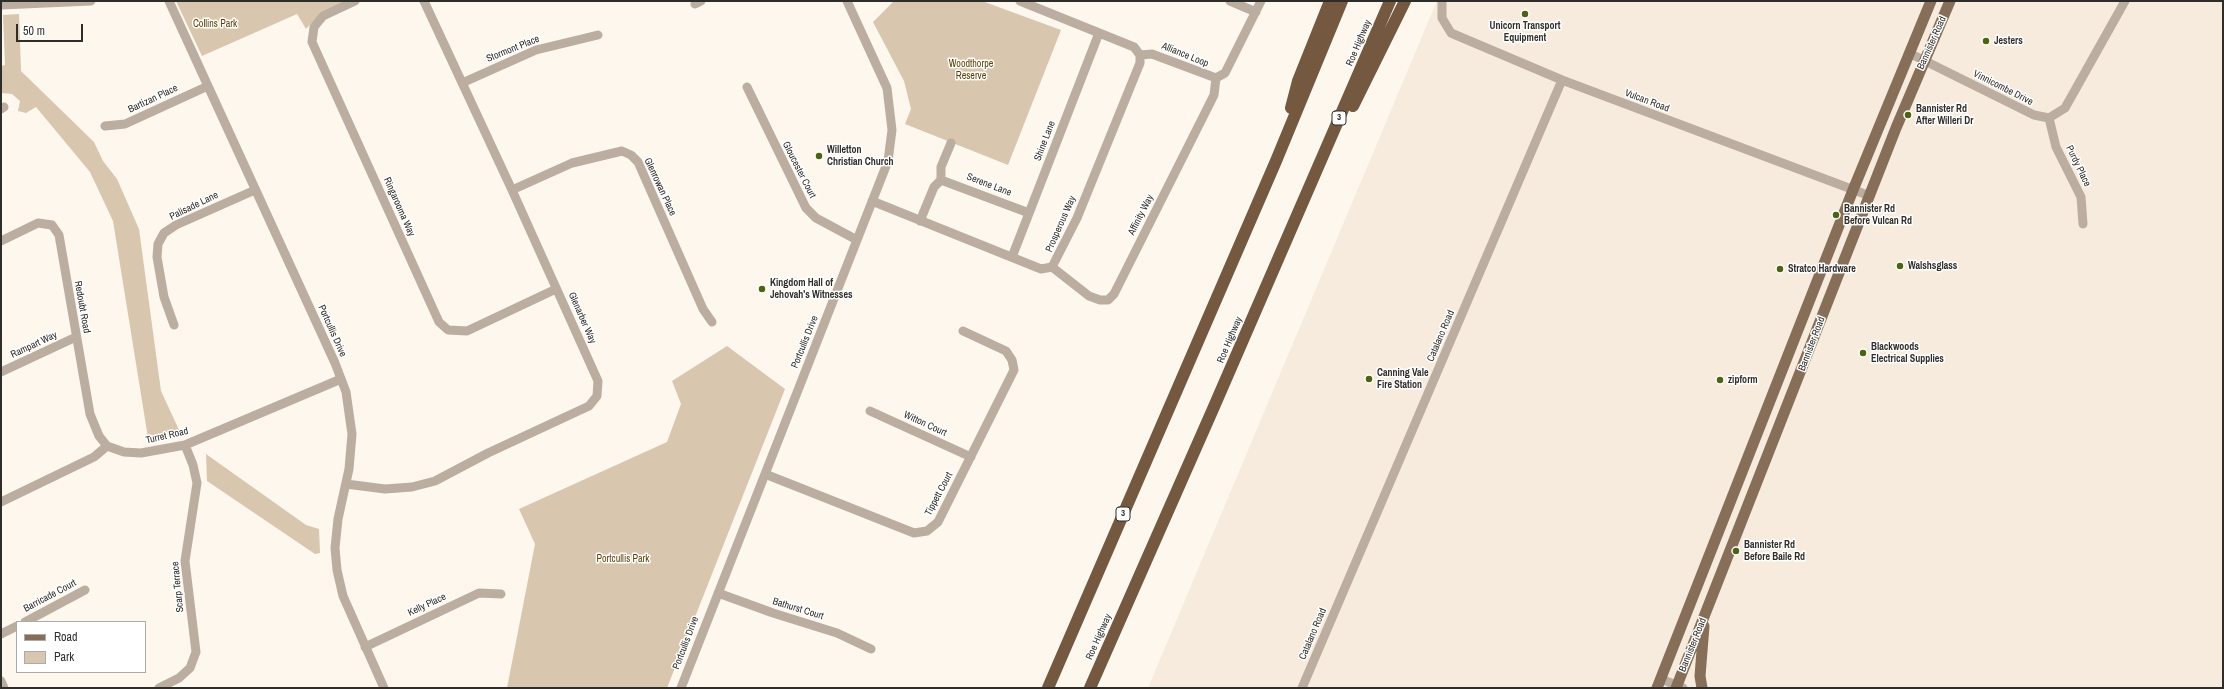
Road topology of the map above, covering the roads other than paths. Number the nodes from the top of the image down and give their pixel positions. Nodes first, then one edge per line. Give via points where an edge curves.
1 (91, 1) edge
2 (169, 1) edge
3 (355, 1) edge
4 (424, 1) edge
5 (847, 1) edge
6 (1020, 1) edge
7 (1230, 1) edge
8 (1261, 1) edge
9 (1330, 1) edge
10 (1342, 1) edge
11 (1390, 1) edge
12 (1405, 1) edge
13 (1442, 1) edge
14 (1931, 1) edge
15 (1950, 1) edge
16 (2125, 1) edge
17 (1, 5) edge
18 (1256, 12) junction
19 (1099, 33) junction
20 (598, 35) dead end
21 (1909, 53) junction
22 (1140, 55) junction
23 (1924, 60) junction
24 (1216, 78) junction
25 (1562, 80) junction
26 (462, 83) junction
27 (208, 86) junction
28 (747, 87) dead end
29 (2049, 118) junction
30 (104, 126) dead end
31 (951, 143) dead end
32 (1276, 161) junction
33 (941, 180) junction
34 (256, 190) junction
35 (512, 190) junction
36 (1854, 190) junction
37 (1870, 196) junction
38 (872, 201) junction
39 (1029, 213) junction
40 (920, 221) junction
41 (2083, 224) dead end
42 (1288, 236) junction
43 (1, 240) edge
44 (857, 240) junction
45 (1012, 257) junction
46 (1052, 267) junction
47 (556, 289) junction
48 (712, 322) dead end
49 (174, 325) dead end
50 (963, 331) dead end
51 (76, 337) junction
52 (1, 372) edge
53 (342, 379) junction
54 (870, 411) dead end
55 (185, 445) junction
56 (107, 446) junction
57 (971, 457) junction
58 (765, 474) junction
59 (346, 484) junction
60 (1, 502) edge
61 (85, 590) dead end
62 (718, 593) junction
63 (501, 594) dead end
64 (1705, 615) junction
65 (27, 621) edge
66 (16, 626) edge
67 (1, 634) edge
68 (365, 647) junction
69 (871, 649) dead end
70 (1, 681) edge
71 (1659, 684) edge
72 (1678, 687) edge
73 (4, 688) edge
74 (159, 688) edge
75 (384, 688) edge
76 (681, 688) edge
77 (1048, 688) edge
78 (1090, 688) edge
79 (1302, 688) edge
80 (1702, 688) edge

1 - 17 street
2 - 27 street, Portcullis Drive
3 - 47 street, Ringarooma Way via 323,16 314,27 312,42 440,322 448,330 467,331
4 - 26 street, Glenarber Way
5 - 38 street, Portcullis Drive via 887,88 892,116 888,161
6 - 19 street
7 - 18 street
8 - 18 street, Alliance Loop
9 - 32 highway via 1298,81
10 - 32 highway, 3
11 - 42 highway, Roe Highway / 3
12 - 42 highway
13 - 25 street, Vulcan Road via 1442,18 1451,33
14 - 21 main road, Bannister Road
15 - 23 main road, Bannister Road
16 - 29 street via 2065,108
18 - 24 street, Alliance Loop via 1225,73
19 - 22 street via 1134,47
19 - 39 street, Shine Lane
20 - 26 street, Stormont Place via 536,50
21 - 23 street, Vinnicombe Drive
21 - 36 main road, Bannister Road
22 - 24 street, Alliance Loop via 1152,54
22 - 46 street, Prosperous Way via 1140,63 1077,218
23 - 29 street, Vinnicombe Drive via 2034,116
23 - 37 main road, Bannister Road
24 - 46 street, Affinity Way via 1214,95 1114,294 1108,300 1089,296
25 - 36 street, Vulcan Road
25 - 79 street, Catalano Road
26 - 35 street, Glenarber Way
27 - 30 street, Bartizan Place via 125,124
27 - 34 street, Portcullis Drive
28 - 44 street, Gloucester Court via 806,208 816,218
29 - 41 street, Purdy Place via 2056,147 2081,197
31 - 33 street via 941,167
32 - 77 highway, 3
33 - 39 street, Serene Lane
33 - 40 street via 934,187
34 - 49 street, Palisade Lane via 176,225 164,234 158,244 157,257 164,297
34 - 53 street, Portcullis Drive
35 - 47 street, Glenarber Way
35 - 48 street, Glenrowan Place via 572,163 622,152 631,155 638,162 703,309
36 - 37 street, Vulcan Road
36 - 71 main road, Bannister Road
37 - 64 main road, Bannister Road
38 - 40 street, Prosperous Way
38 - 44 street, Portcullis Drive
39 - 45 street, Shine Lane
40 - 45 street, Prosperous Way
42 - 78 highway, Roe Highway / 3
43 - 51 street, Redoubt Road via 38,223 52,225 59,235
44 - 58 street, Portcullis Drive
45 - 46 street, Prosperous Way via 1042,269
47 - 59 street, Glenarber Way via 598,381 598,396 590,406 488,453 435,481 412,487 385,489
50 - 57 street, Tippett Court via 1006,351 1013,364 1011,377
51 - 52 street, Rampart Way
51 - 56 street, Redoubt Road via 90,414 99,436
53 - 55 street, Turret Road
53 - 59 street, Portcullis Drive via 348,400 352,434
54 - 57 street, Witton Court
55 - 56 street, Turret Road via 141,453 124,452
55 - 74 street, Scarp Terrace via 197,483 185,561 196,652 190,668 179,678
56 - 60 street via 94,457
57 - 58 street, Tippett Court via 938,522 927,531 914,533
58 - 62 street, Portcullis Drive
59 - 68 street, Portcullis Drive via 336,541 337,570 343,596
61 - 65 street, Barricade Court
62 - 69 street, Bathurst Court via 837,632
62 - 76 street, Portcullis Drive
63 - 68 street, Kelly Place via 479,593
64 - 72 main road, Bannister Road
64 - 80 main road via 1700,676
66 - 67 street
68 - 75 street, Portcullis Drive
70 - 73 street
71 - 72 street

